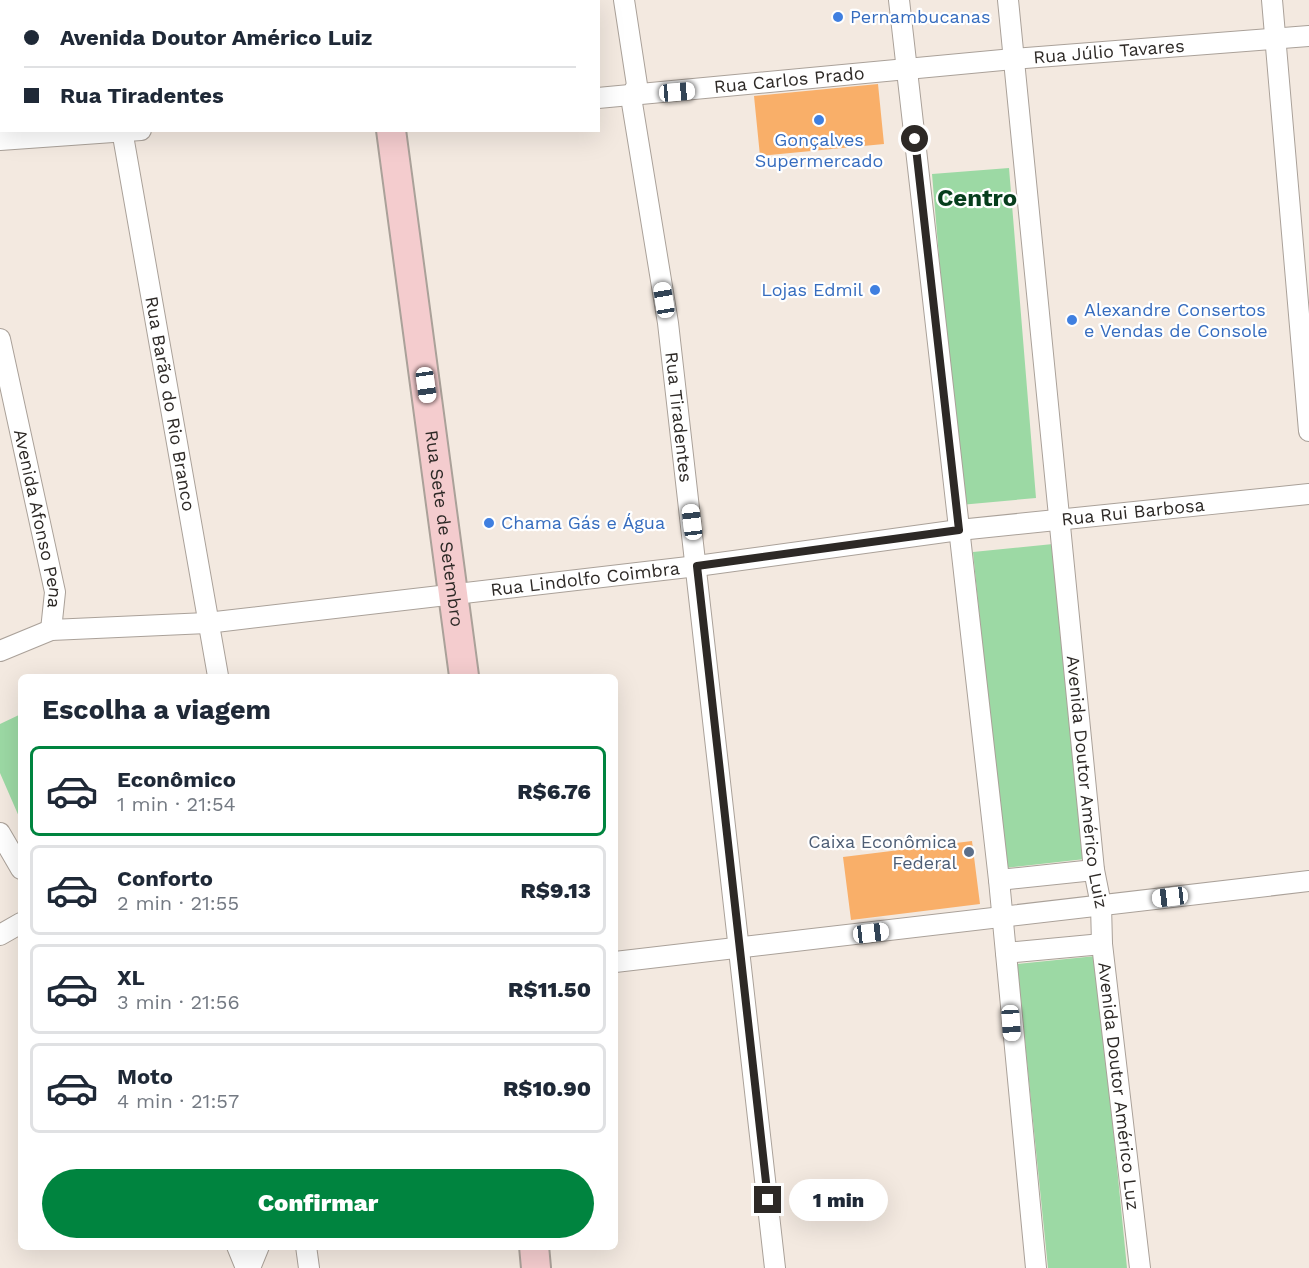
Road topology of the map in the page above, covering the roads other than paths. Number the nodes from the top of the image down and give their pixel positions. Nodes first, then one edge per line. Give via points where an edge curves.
1 (624, 0) edge
2 (899, 0) edge
3 (1008, 0) edge
4 (1272, 0) edge
5 (1309, 36) edge
6 (1276, 39) junction
7 (1013, 58) junction
8 (908, 70) junction
9 (631, 97) junction
10 (600, 98) edge
11 (115, 132) edge
12 (129, 132) edge
13 (391, 132) edge
14 (0, 140) edge
15 (0, 339) edge
16 (1309, 431) edge
17 (1309, 494) edge
18 (1060, 520) junction
19 (959, 530) junction
20 (697, 566) junction
21 (454, 593) junction
22 (207, 623) junction
23 (51, 630) junction
24 (0, 651) edge
25 (218, 674) edge
26 (464, 674) edge
27 (0, 833) edge
28 (18, 864) edge
29 (1094, 870) junction
30 (999, 880) junction
31 (1309, 881) edge
32 (1101, 905) junction
33 (1003, 917) junction
34 (18, 925) edge
35 (0, 935) edge
36 (1102, 944) junction
37 (739, 950) junction
38 (1006, 953) junction
39 (618, 962) edge
40 (239, 1250) edge
41 (257, 1250) edge
42 (307, 1250) edge
43 (534, 1250) edge
44 (248, 1268) edge
45 (309, 1268) edge
46 (536, 1268) edge
47 (775, 1268) edge
48 (1036, 1268) edge
49 (1140, 1268) edge

1 - 9 street, Rua Tiradentes via 637,85
2 - 8 street
3 - 7 street, Avenida Doutor Américo Luiz
4 - 6 street
5 - 6 street, Rua Júlio Tavares
6 - 7 street, Rua Júlio Tavares
6 - 16 street
7 - 8 street, Rua Júlio Tavares
7 - 18 street, Avenida Doutor Américo Luiz
8 - 9 street, Rua Carlos Prado
8 - 19 street
9 - 10 street, Rua Carlos Prado
9 - 20 street, Rua Tiradentes via 668,322
11 - 14 street
12 - 22 street, Rua Barão do Rio Branco
13 - 21 main road, Rua Sete de Setembro
15 - 23 street, Avenida Afonso Pena via 55,592
17 - 18 street, Rua Rui Barbosa
18 - 19 street, Rua Rui Barbosa
18 - 29 street, Avenida Doutor Américo Luiz
19 - 20 street, Rua Lindolfo Coimbra
19 - 30 street
20 - 21 street, Rua Lindolfo Coimbra
20 - 37 street, Rua Tiradentes
21 - 22 street, Rua Lindolfo Coimbra
21 - 26 main road, Rua Sete de Setembro
22 - 23 street, Rua Lindolfo Coimbra
22 - 25 street, Rua Barão do Rio Branco
23 - 24 street, Rua Lindolfo Coimbra
27 - 28 street
29 - 30 street
29 - 32 street, Avenida Doutor Américo Luiz
30 - 33 street
31 - 32 street
32 - 33 street, Avenida Doutor Américo Luiz
32 - 36 street, Avenida Doutor Américo Luz
33 - 37 street, Avenida Doutor Américo Luiz
33 - 38 street
34 - 35 street
36 - 38 street
36 - 49 street, Avenida Doutor Américo Luz
37 - 39 street, Avenida Doutor Américo Luiz
37 - 47 street, Rua Tiradentes
38 - 48 street
40 - 44 street
41 - 44 street
42 - 45 street
43 - 46 main road

